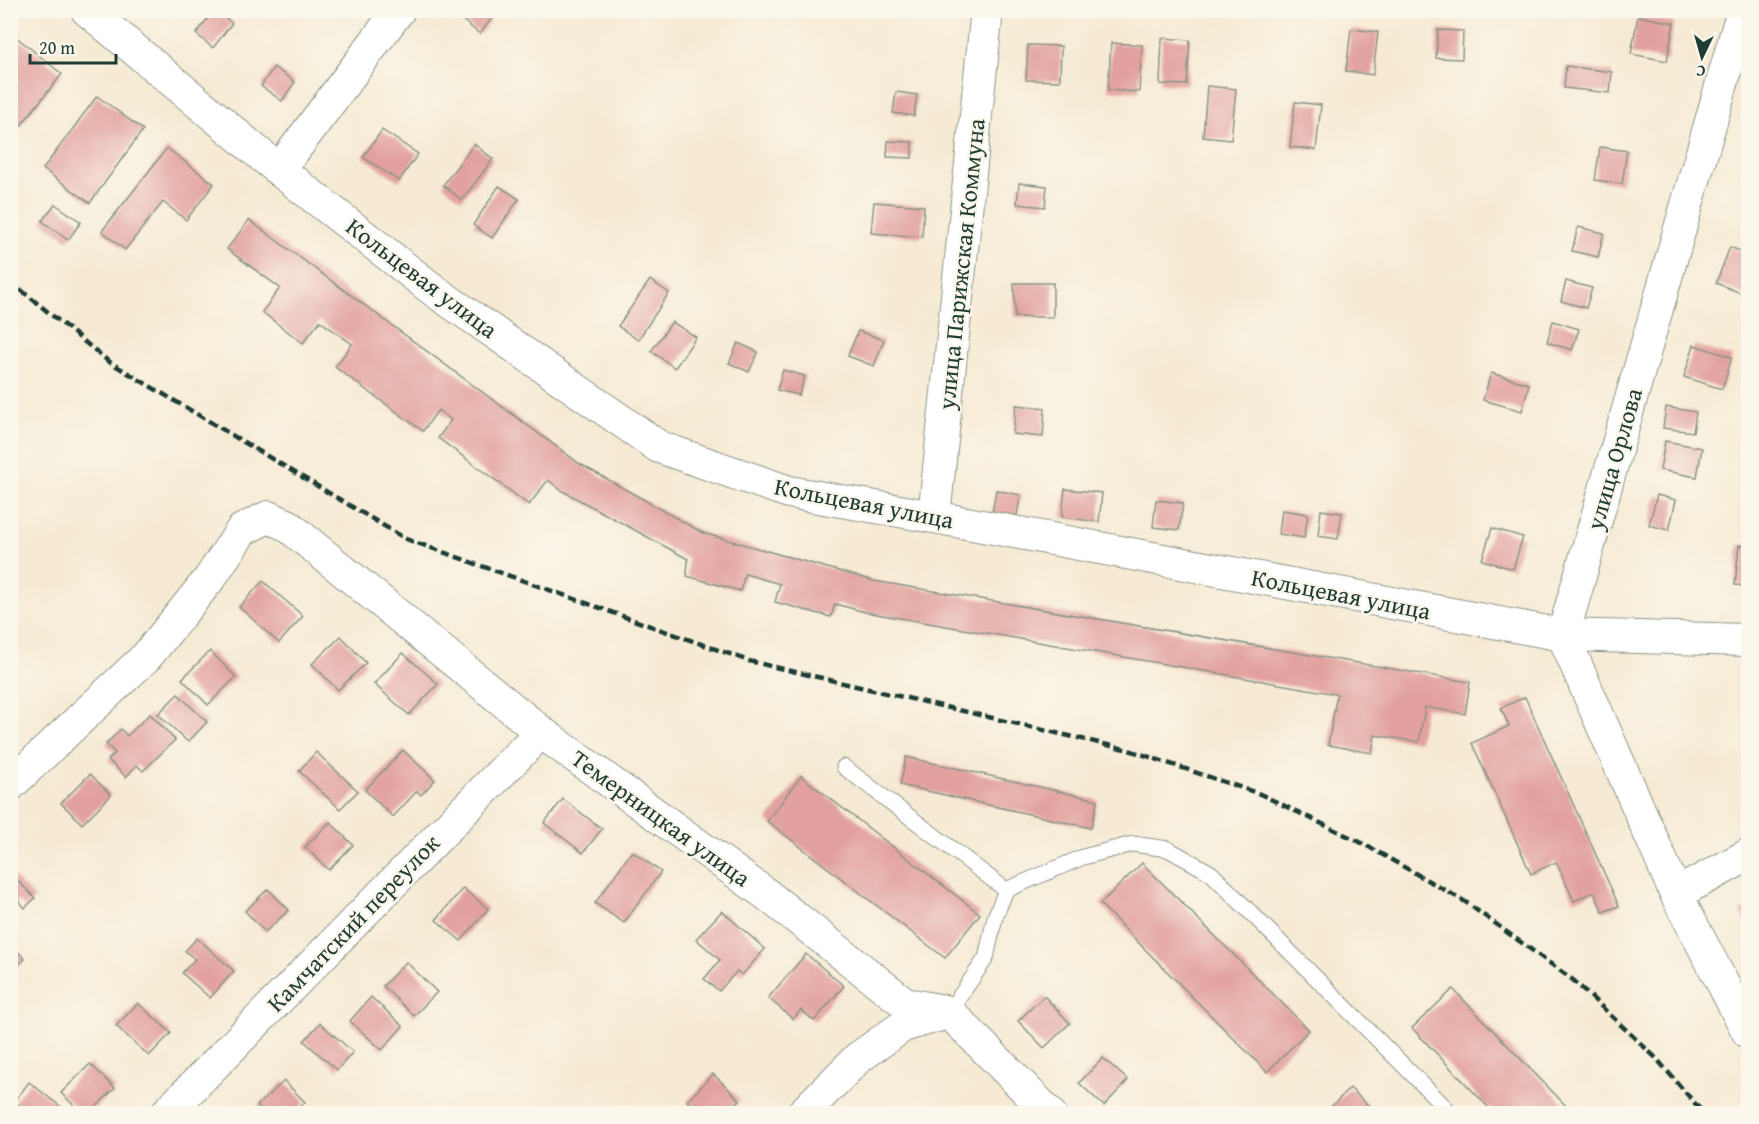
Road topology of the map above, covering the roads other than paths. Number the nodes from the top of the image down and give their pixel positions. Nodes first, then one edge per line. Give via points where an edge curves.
1 (87, 10) edge
2 (399, 10) edge
3 (987, 10) edge
4 (1743, 10) edge
5 (279, 170) junction
6 (934, 517) junction
7 (1563, 635) junction
8 (1749, 640) edge
9 (541, 732) junction
10 (843, 767) dead end
11 (10, 785) edge
12 (1749, 855) edge
13 (1006, 890) junction
14 (1676, 894) junction
15 (949, 1012) junction
16 (1749, 1032) edge
17 (166, 1113) edge
18 (802, 1113) edge
19 (1050, 1113) edge
20 (1452, 1113) edge

1 - 5 street, Кольцевая улица
2 - 5 street
3 - 6 street, улица Парижская Коммуна
4 - 7 street, улица Орлова
5 - 6 street, Кольцевая улица via 436,292 659,447 789,492
6 - 7 street, Кольцевая улица
7 - 8 street, Кольцевая улица
7 - 14 street
9 - 11 street, Темерницкая улица via 286,525 268,517 242,530 210,578 147,656
9 - 15 street, Темерницкая улица via 766,894 906,1004
9 - 17 street, Камчатский переулок
10 - 13 lane
12 - 14 street
13 - 15 lane via 986,958
13 - 20 lane via 1083,857 1133,844 1168,849 1211,873
14 - 16 street
15 - 18 street via 903,1026 858,1058
15 - 19 street

